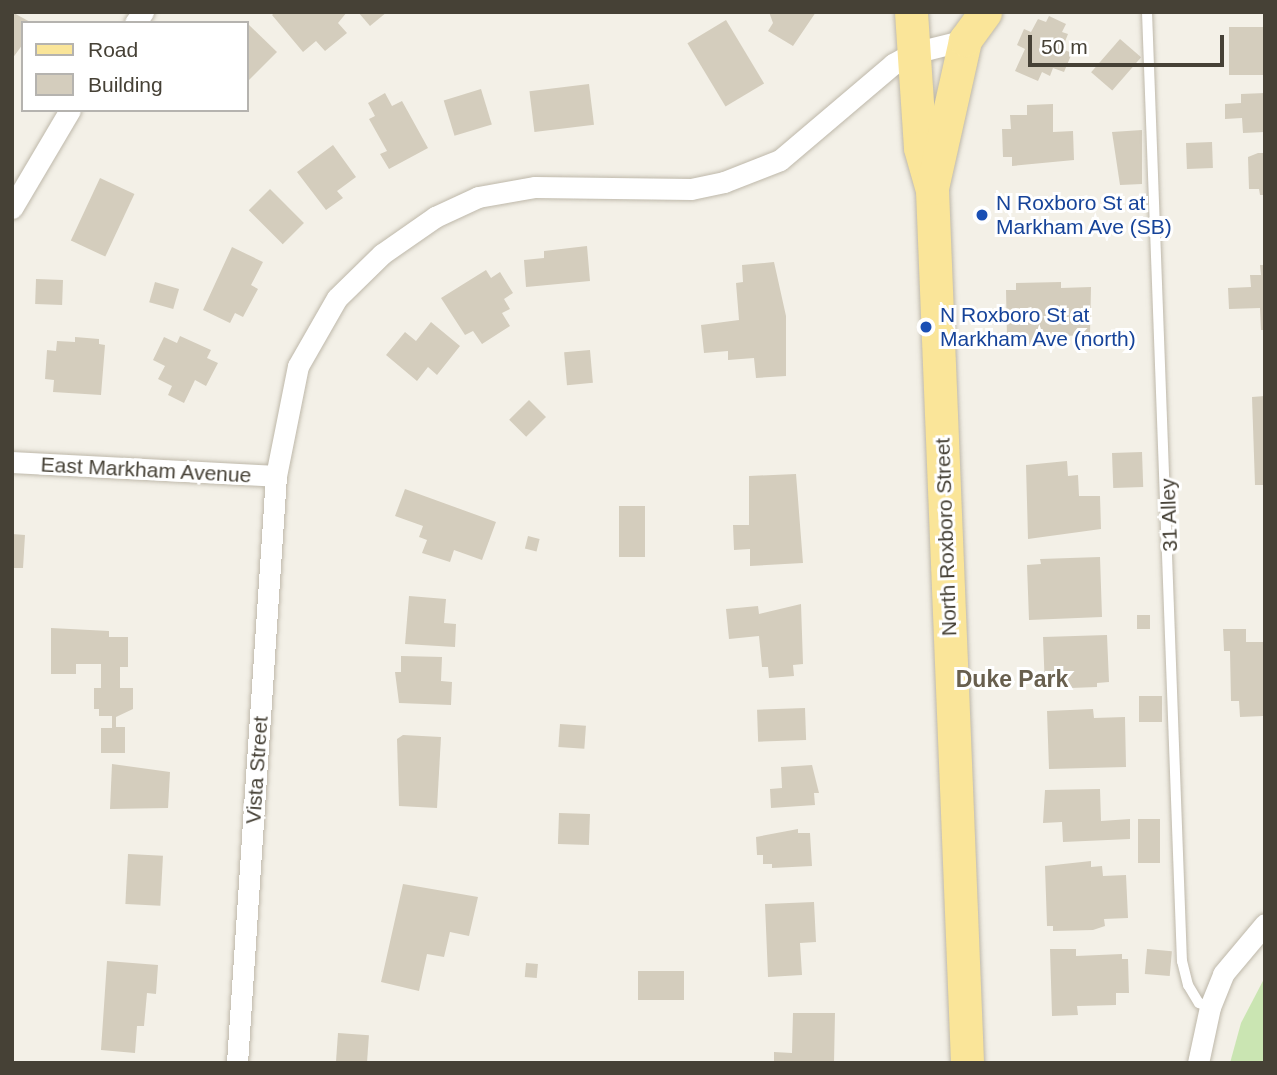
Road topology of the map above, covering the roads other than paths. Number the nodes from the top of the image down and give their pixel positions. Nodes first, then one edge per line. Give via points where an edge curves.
1 (911, 12) edge
2 (935, 12) edge
3 (985, 12) edge
4 (1147, 12) edge
5 (965, 40) junction
6 (912, 54) junction
7 (69, 112) edge
8 (932, 190) junction
9 (12, 208) edge
10 (12, 462) edge
11 (276, 476) junction
12 (1265, 924) edge
13 (1210, 1007) junction
14 (237, 1063) edge
15 (967, 1063) edge
16 (1198, 1063) edge

1 - 6 main road, North Roxboro Street
2 - 6 main road
3 - 5 main road
4 - 13 lane, 31 Alley via 1182,961 1188,985 1199,1003
5 - 6 street, East Markham Avenue
5 - 8 main road
6 - 8 main road, North Roxboro Street via 920,148
6 - 11 street, East Markham Avenue via 882,72 780,160 724,182 691,189 535,187 478,197 435,217 382,254 337,298 298,366
7 - 9 street
8 - 15 main road, North Roxboro Street
10 - 11 street, East Markham Avenue
11 - 14 street, Vista Street
12 - 13 street via 1223,974
13 - 16 street

